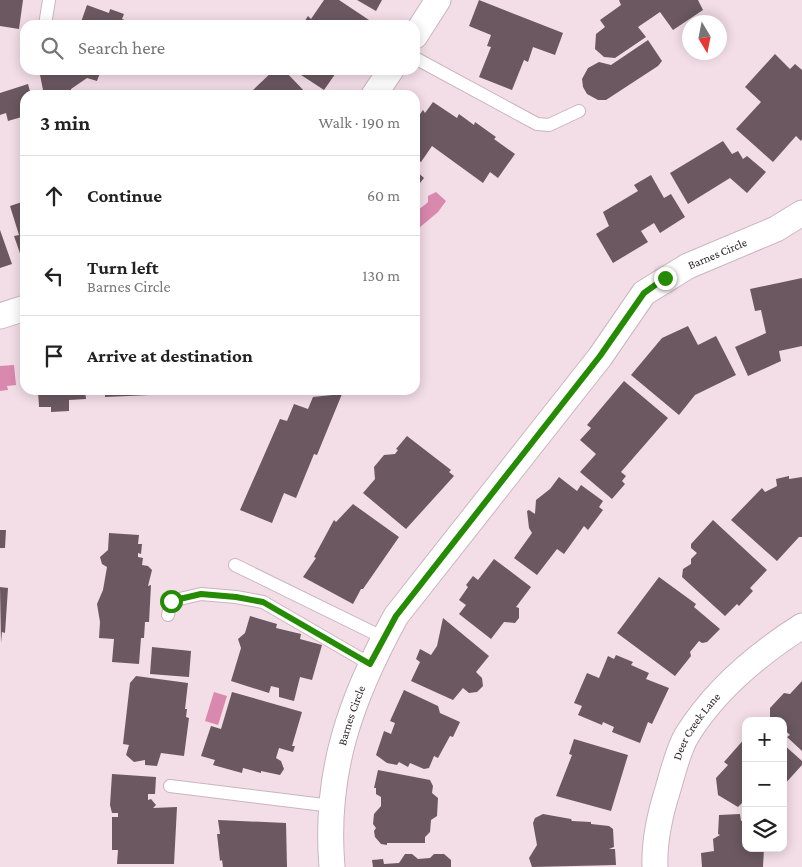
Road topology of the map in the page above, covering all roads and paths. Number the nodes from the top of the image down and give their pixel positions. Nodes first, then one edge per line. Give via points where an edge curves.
1 (49, 0) edge
2 (438, 0) edge
3 (46, 20) edge
4 (420, 28) edge
5 (420, 61) edge
6 (388, 75) edge
7 (377, 90) edge
8 (579, 111) dead end
9 (802, 213) edge
10 (20, 310) edge
11 (0, 316) edge
12 (235, 565) dead end
13 (168, 615) dead end
14 (802, 626) edge
15 (384, 638) junction
16 (370, 664) junction
17 (170, 786) dead end
18 (332, 806) junction
19 (332, 867) edge
20 (655, 867) edge

1 - 3 lane
2 - 4 street
5 - 8 lane via 537,124 549,125
6 - 7 street
9 - 15 street, Barnes Circle via 776,229 688,266 644,293 600,356 396,616
10 - 11 street
12 - 15 lane
13 - 16 lane via 171,601 201,594 263,602
14 - 20 street, Deer Creek Lane via 766,649 736,677 686,736 660,814
15 - 16 street, Barnes Circle
16 - 18 street, Barnes Circle via 341,745
17 - 18 lane
18 - 19 street, Barnes Circle

